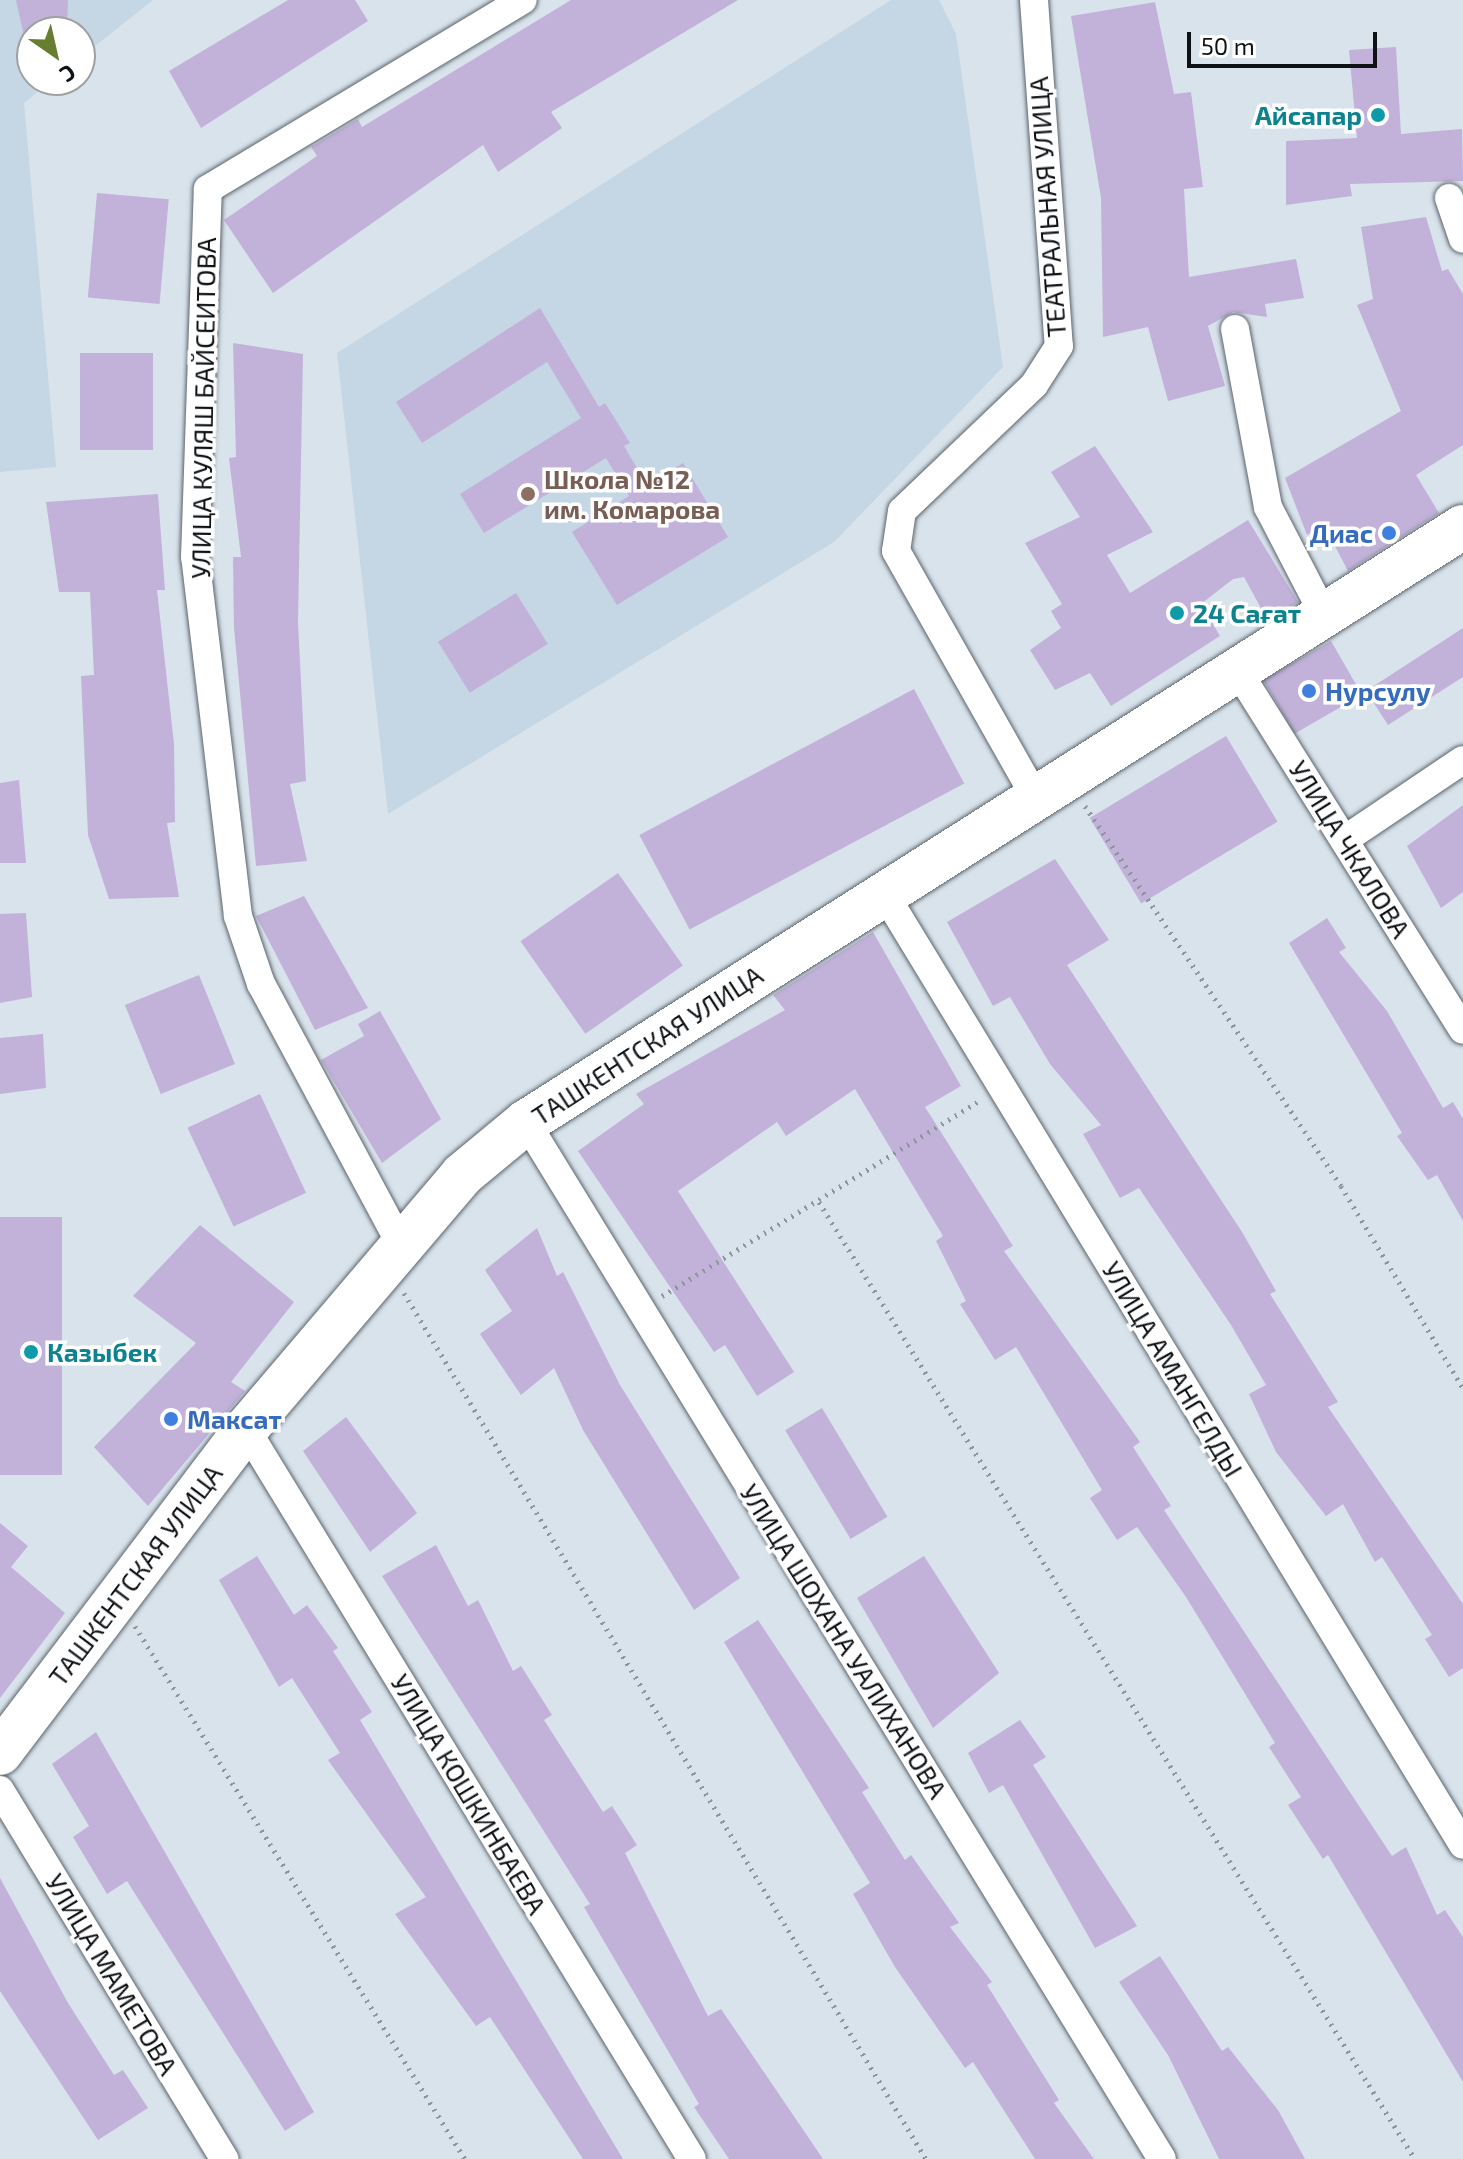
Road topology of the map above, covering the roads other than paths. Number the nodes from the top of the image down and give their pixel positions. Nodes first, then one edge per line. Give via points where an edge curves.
1 (523, 0) edge
2 (1034, 0) edge
3 (1449, 198) dead end
4 (1463, 239) edge
5 (1235, 329) dead end
6 (1463, 527) edge
7 (1324, 615) junction
8 (1236, 668) junction
9 (1463, 760) edge
10 (1049, 785) junction
11 (1344, 840) junction
12 (884, 893) junction
13 (1463, 1030) edge
14 (526, 1122) junction
15 (392, 1251) junction
16 (246, 1429) junction
17 (0, 1753) edge
18 (0, 1790) edge
19 (1463, 1845) edge
20 (224, 2159) edge
21 (692, 2159) edge
22 (1162, 2159) edge

1 - 15 street, УЛИЦА КУЛЯШ БАЙСЕИТОВА via 208,189 195,557 238,916 261,984
2 - 10 street, ТЕАТРАЛЬНАЯ УЛИЦА via 1059,346 1034,385 902,511 896,551
3 - 4 street
5 - 7 street via 1268,507
6 - 7 main road, ТАШКЕНТСКАЯ УЛИЦА
7 - 8 main road, ТАШКЕНТСКАЯ УЛИЦА
8 - 10 main road, ТАШКЕНТСКАЯ УЛИЦА
8 - 11 street, УЛИЦА ЧКАЛОВА
9 - 11 street
10 - 12 main road, ТАШКЕНТСКАЯ УЛИЦА
11 - 13 street, УЛИЦА ЧКАЛОВА
12 - 14 main road, ТАШКЕНТСКАЯ УЛИЦА
12 - 19 street, УЛИЦА АМАНГЕЛДЫ
14 - 15 main road, ТАШКЕНТСКАЯ УЛИЦА
14 - 22 street, УЛИЦА ШОХАНА УАЛИХАНОВА
15 - 16 main road, ТАШКЕНТСКАЯ УЛИЦА
16 - 17 main road, ТАШКЕНТСКАЯ УЛИЦА
16 - 21 street, УЛИЦА КОШКИНБАЕВА
18 - 20 street, УЛИЦА МАМЕТОВА

